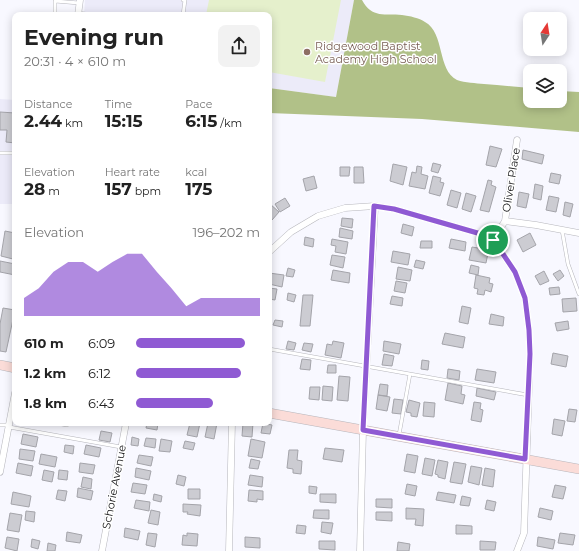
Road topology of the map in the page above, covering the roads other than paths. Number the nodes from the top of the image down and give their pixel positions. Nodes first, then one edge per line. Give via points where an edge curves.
1 (185, 0) edge
2 (55, 1) edge
3 (80, 2) edge
4 (55, 12) edge
5 (78, 12) edge
6 (183, 12) edge
7 (517, 140) dead end
8 (0, 153) edge
9 (12, 153) edge
10 (374, 206) junction
11 (504, 221) junction
12 (562, 230) junction
13 (579, 234) edge
14 (493, 240) junction
15 (272, 249) edge
16 (579, 291) edge
17 (272, 350) edge
18 (0, 365) edge
19 (366, 366) junction
20 (12, 367) edge
21 (410, 374) junction
22 (528, 395) junction
23 (12, 411) edge
24 (272, 414) edge
25 (0, 424) edge
26 (9, 426) junction
27 (125, 426) edge
28 (232, 426) edge
29 (363, 430) junction
30 (399, 436) junction
31 (121, 447) junction
32 (525, 459) junction
33 (579, 469) edge
34 (0, 472) edge
35 (102, 551) edge
36 (229, 551) edge
37 (360, 551) edge
38 (517, 551) edge

1 - 6 lane
2 - 3 lane
2 - 4 lane
3 - 5 street
7 - 11 street, Oliver Place
8 - 9 lane
10 - 14 street via 394,209 481,234
10 - 15 street via 345,208 318,216 291,232
10 - 19 street
11 - 12 street
11 - 14 street, Oliver Place
12 - 13 street
12 - 16 lane via 568,264
14 - 22 street via 515,272 525,298 529,330
17 - 19 lane
18 - 20 street
19 - 21 lane
19 - 29 street
21 - 22 lane
21 - 30 lane
22 - 32 street
23 - 26 street
24 - 29 street
25 - 26 lane
26 - 31 lane
26 - 34 street
27 - 31 street, Schorie Avenue
28 - 36 street
29 - 30 street
29 - 37 street
30 - 32 street
31 - 35 street, Schorie Avenue
32 - 33 street
32 - 38 street via 524,533

